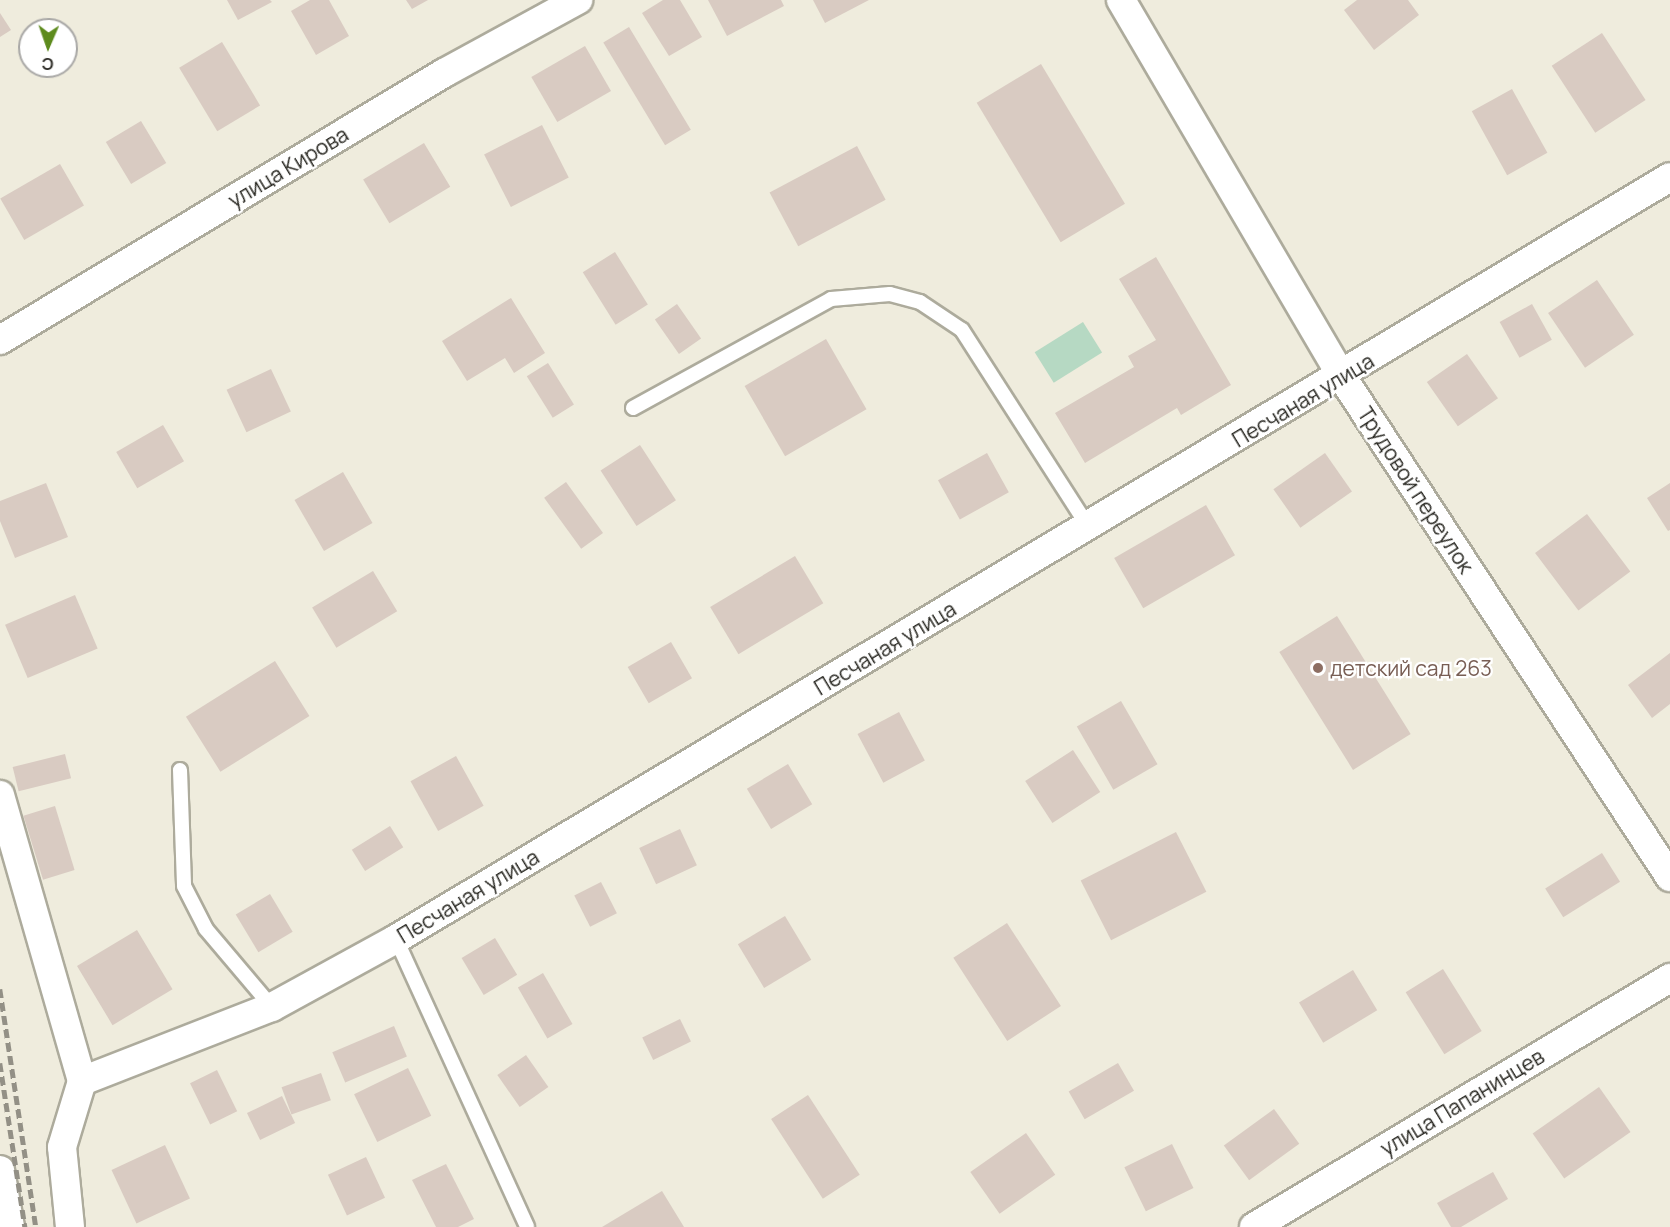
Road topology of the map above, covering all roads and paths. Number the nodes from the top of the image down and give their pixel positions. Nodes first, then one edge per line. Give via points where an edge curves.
1 (578, 0) edge
2 (1120, 0) edge
3 (1670, 177) edge
4 (0, 340) edge
5 (1342, 377) junction
6 (633, 408) dead end
7 (1089, 528) junction
8 (180, 770) dead end
9 (0, 795) edge
10 (1670, 877) edge
11 (396, 939) junction
12 (1670, 978) edge
13 (272, 1007) junction
14 (82, 1082) junction
15 (0, 1170) edge
16 (10, 1227) edge
17 (70, 1227) edge
18 (527, 1227) edge
19 (1254, 1227) edge

1 - 4 street, улица Кирова via 444,73
2 - 5 street, Трудовой переулок
3 - 5 street, Песчаная улица
5 - 7 street, Песчаная улица
5 - 10 street, Трудовой переулок
6 - 7 lane via 810,308 859,294 890,294 920,302 962,330
7 - 11 street, Песчаная улица
8 - 13 lane via 184,886 206,929
9 - 14 street
11 - 13 street, Песчаная улица
11 - 18 lane
12 - 19 street, улица Папанинцев
13 - 14 street, Песчаная улица
14 - 17 street via 62,1147
15 - 16 street

